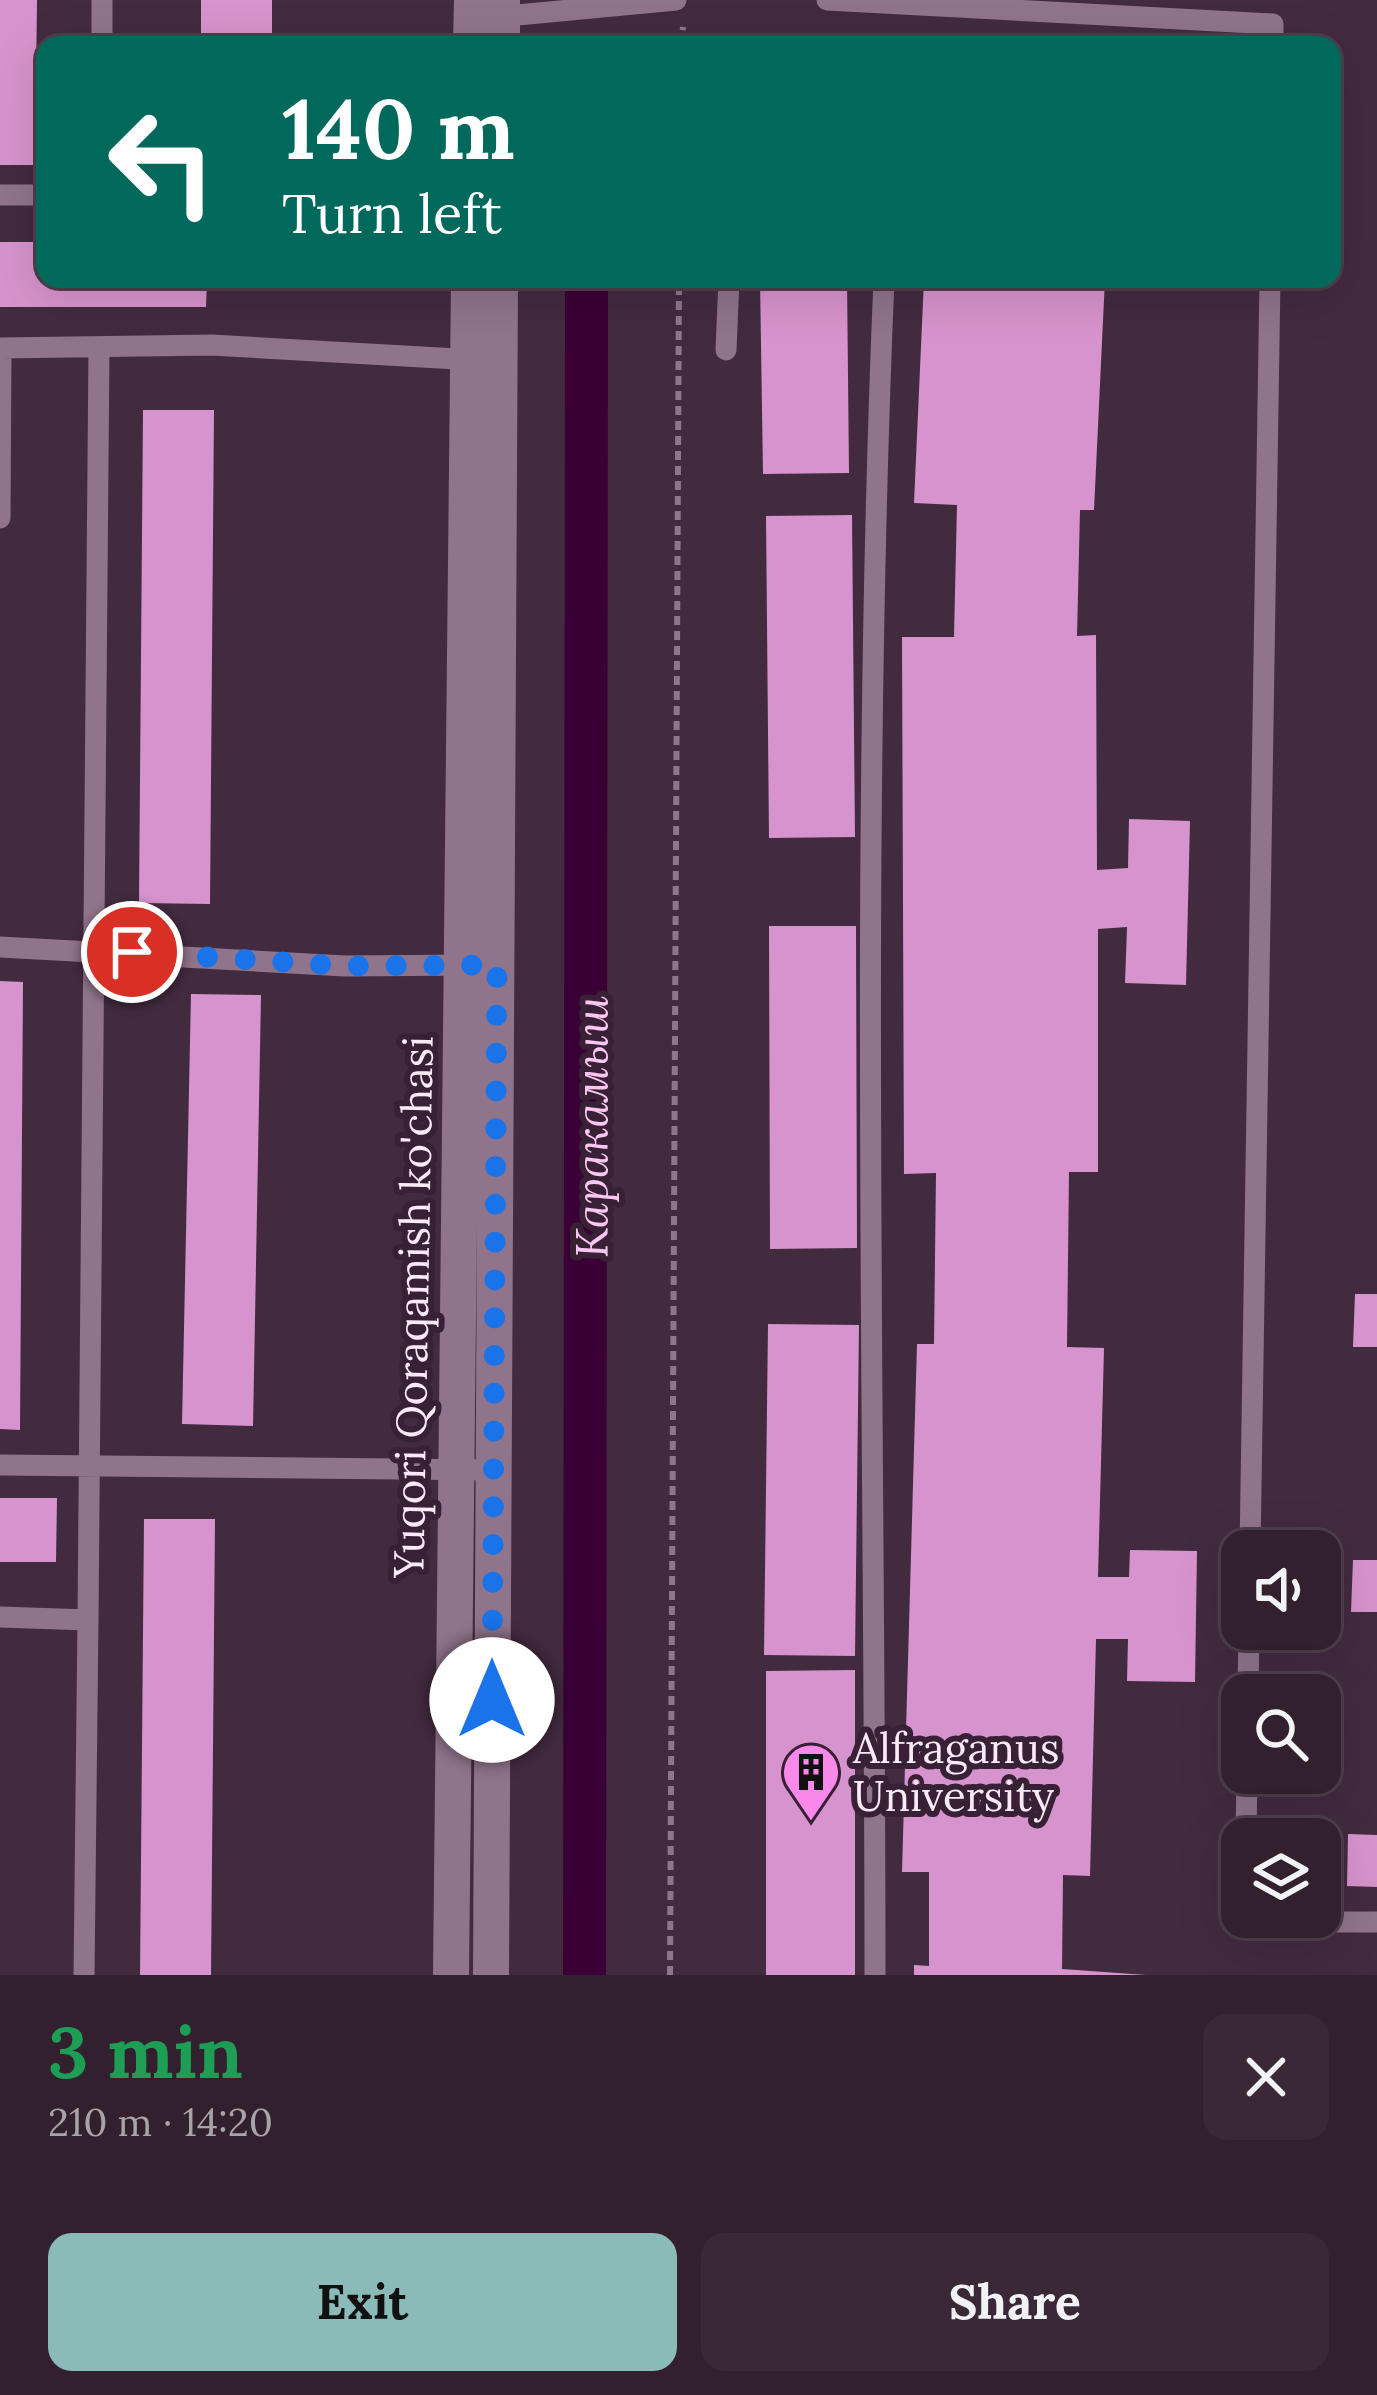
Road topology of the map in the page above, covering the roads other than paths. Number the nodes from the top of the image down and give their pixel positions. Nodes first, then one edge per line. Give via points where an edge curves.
1 (102, 0) edge
2 (676, 0) edge
3 (827, 0) edge
4 (487, 21) edge
5 (102, 36) edge
6 (1273, 36) edge
7 (0, 195) edge
8 (36, 195) edge
9 (471, 288) edge
10 (498, 288) edge
11 (729, 288) edge
12 (884, 288) edge
13 (1270, 288) edge
14 (1, 348) edge
15 (99, 348) junction
16 (726, 350) dead end
17 (484, 360) junction
18 (0, 518) edge
19 (0, 947) edge
20 (90, 949) junction
21 (479, 965) junction
22 (0, 1465) edge
23 (92, 1465) junction
24 (456, 1468) junction
25 (494, 1470) junction
26 (1250, 1530) edge
27 (0, 1617) edge
28 (88, 1620) junction
29 (1341, 1922) edge
30 (1377, 1922) edge
31 (85, 1975) edge
32 (451, 1975) edge
33 (491, 1975) edge
34 (875, 1975) edge

1 - 5 lane
2 - 4 lane
3 - 6 lane via 1273,24
7 - 8 lane
9 - 17 main road, Yuqori Qoraqamish ko'chasi
10 - 17 main road, Yuqori Qoraqamish ko'chasi
11 - 16 lane
12 - 34 lane via 872,794
13 - 26 lane
14 - 15 lane
14 - 18 lane
15 - 17 lane via 212,345
15 - 20 lane
17 - 21 main road, Yuqori Qoraqamish ko'chasi
19 - 20 lane
20 - 21 lane via 345,966
20 - 23 lane
21 - 24 main road, Yuqori Qoraqamish ko'chasi
21 - 25 main road, Yuqori Qoraqamish ko'chasi
22 - 23 lane
23 - 24 lane
23 - 28 lane
24 - 25 lane
24 - 32 main road, Yuqori Qoraqamish ko'chasi
25 - 33 main road, Yuqori Qoraqamish ko'chasi
27 - 28 lane
28 - 31 lane
29 - 30 lane

